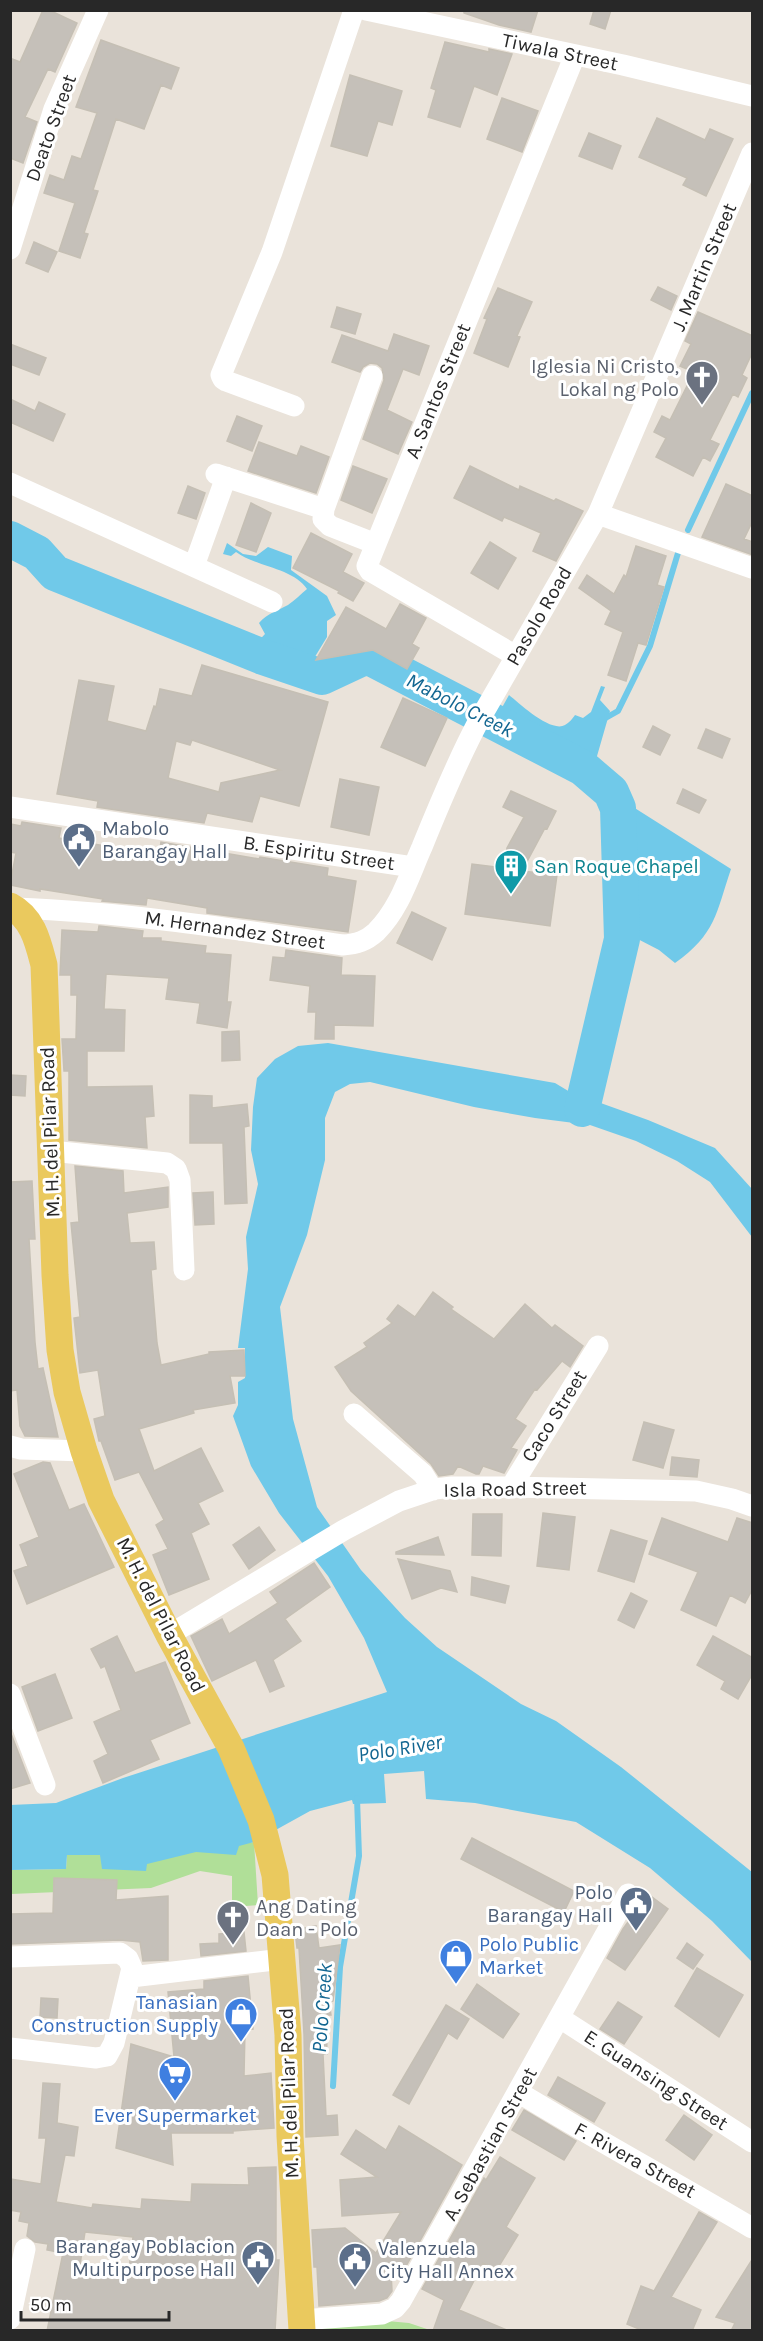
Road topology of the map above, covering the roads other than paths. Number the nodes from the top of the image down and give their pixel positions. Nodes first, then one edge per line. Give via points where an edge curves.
1 (98, 10) edge
2 (354, 10) edge
3 (366, 10) edge
4 (575, 55) junction
5 (753, 96) edge
6 (753, 153) edge
7 (10, 249) edge
8 (372, 376) dead end
9 (294, 406) dead end
10 (10, 483) edge
11 (324, 509) junction
12 (598, 514) junction
13 (376, 544) junction
14 (194, 566) junction
15 (753, 568) edge
16 (272, 602) dead end
17 (516, 656) junction
18 (10, 807) edge
19 (413, 867) junction
20 (13, 907) edge
21 (51, 1151) junction
22 (184, 1270) dead end
23 (598, 1346) dead end
24 (354, 1414) dead end
25 (10, 1446) edge
26 (84, 1451) junction
27 (429, 1483) junction
28 (511, 1487) junction
29 (753, 1506) edge
30 (169, 1635) junction
31 (10, 1694) edge
32 (45, 1785) dead end
33 (628, 1894) dead end
34 (10, 1957) edge
35 (283, 1959) junction
36 (130, 1977) junction
37 (560, 2018) junction
38 (10, 2048) edge
39 (518, 2092) junction
40 (753, 2142) edge
41 (753, 2228) edge
42 (25, 2249) dead end
43 (10, 2319) edge
44 (302, 2325) edge

1 - 7 street, Deato Street via 54,109
2 - 9 street via 272,252 221,375 226,381
3 - 4 street, Tiwala Street
4 - 5 street, Tiwala Street
4 - 13 street, A. Santos Street
6 - 12 street, J. Martin Street
8 - 11 street
10 - 14 street
11 - 13 street via 323,519 330,526
11 - 14 street via 221,476
12 - 15 street
12 - 17 street, Pasolo Road
13 - 17 street, A. Santos Street via 367,566 370,571
14 - 16 street
17 - 19 street, Pasolo Road via 460,757
18 - 19 street, B. Espiritu Street
19 - 20 street, M. Hernandez Street via 400,900 386,920 366,940 355,944 171,920
20 - 21 main road, M. H. del Pilar Road via 27,919 38,939 44,965
21 - 22 street via 167,1163 176,1169 180,1180
21 - 26 main road, M. H. del Pilar Road via 60,1350
23 - 28 street, Caco Street
24 - 27 street
25 - 26 street
26 - 30 main road, M. H. del Pilar Road via 101,1500
27 - 28 street, Isla Road Street
27 - 30 street, Isla Road Street
28 - 29 street, Isla Road Street via 696,1491
30 - 35 main road, M. H. del Pilar Road via 231,1748 261,1820 275,1875
31 - 32 street
33 - 37 street, A. Sebastian Street
34 - 36 street via 120,1953 131,1964
35 - 36 street
35 - 44 main road, M. H. del Pilar Road
36 - 38 street via 114,2043 107,2056
37 - 39 street, A. Sebastian Street
37 - 40 street, E. Guansing Street
39 - 41 street, F. Rivera Street
39 - 44 street, A. Sebastian Street via 402,2301 382,2314
42 - 43 street

